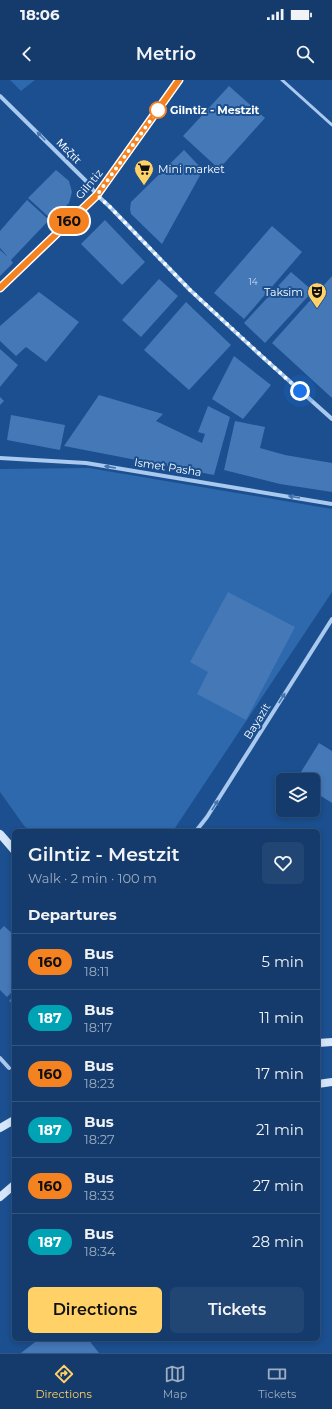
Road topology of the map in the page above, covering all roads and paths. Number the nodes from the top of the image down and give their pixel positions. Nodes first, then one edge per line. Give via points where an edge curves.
1 (179, 80) edge
2 (282, 80) edge
3 (0, 96) edge
4 (332, 126) edge
5 (97, 195) junction
6 (0, 288) edge
7 (332, 419) edge
8 (0, 458) edge
9 (332, 504) edge
10 (332, 619) edge
11 (198, 829) edge
12 (0, 834) edge
13 (12, 848) edge
14 (332, 1042) edge
15 (320, 1043) edge
16 (0, 1058) edge
17 (9, 1068) dead end
18 (332, 1082) edge
19 (320, 1084) edge
20 (12, 1121) edge
21 (0, 1128) edge
22 (12, 1187) edge
23 (0, 1196) edge

1 - 5 street, Gilntiz
2 - 4 lane
5 -> 3 street, Μεζτίτ
5 - 6 street, Gilntiz
5 - 7 street, Μεζτίτ via 190,290
9 -> 8 street, Ismet Pasha via 86,463
11 -> 10 street, Bayazit
12 - 13 street
14 - 15 street
16 - 17 street
18 - 19 street
20 - 21 street
22 - 23 street

